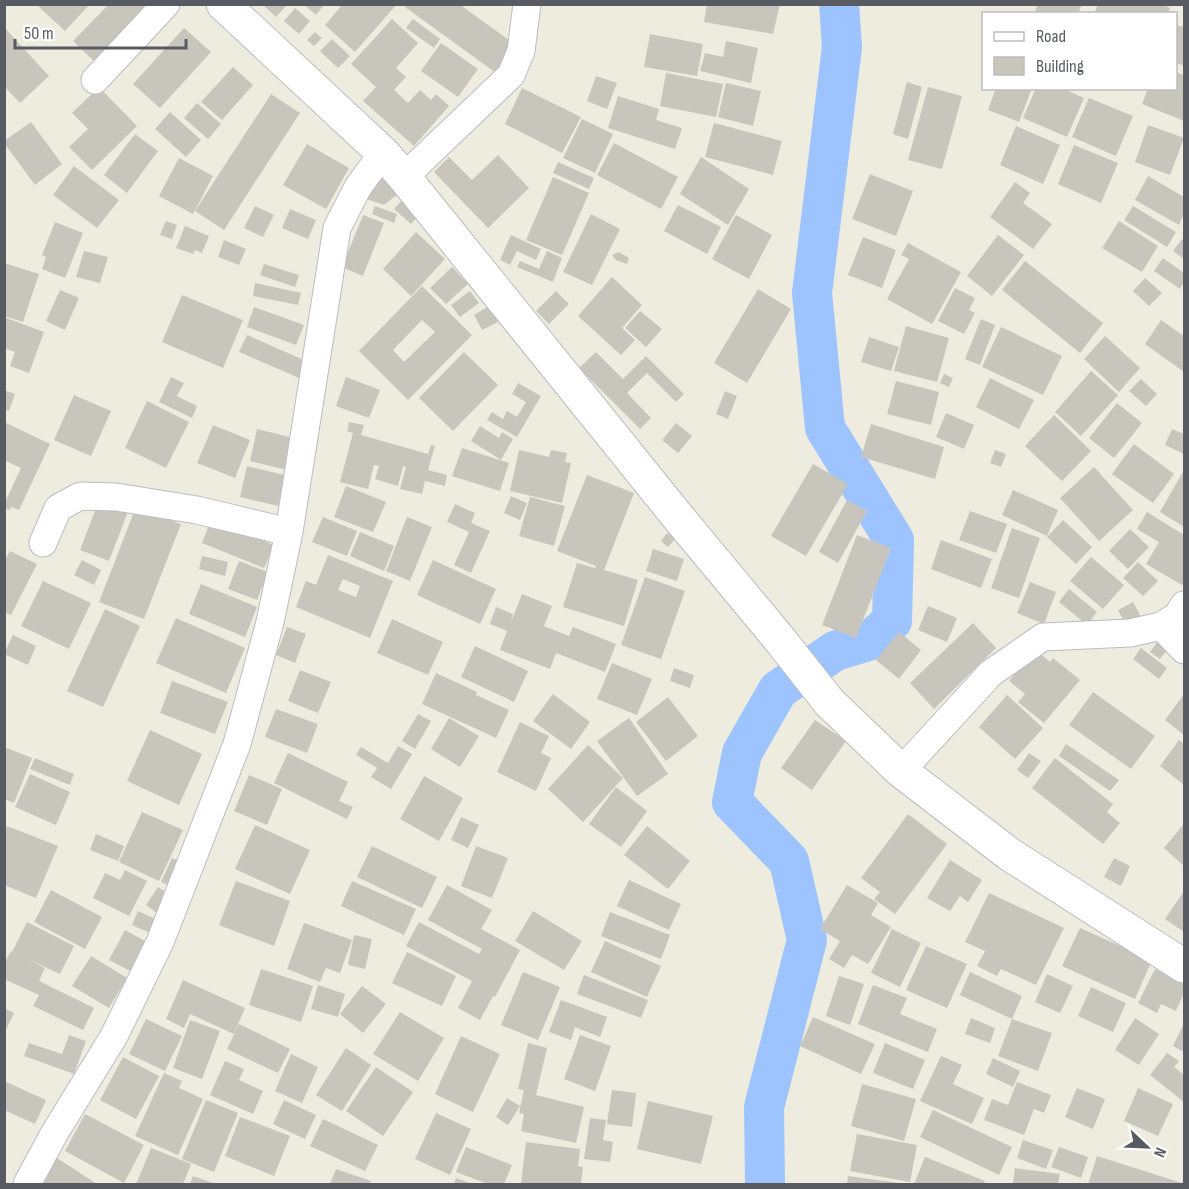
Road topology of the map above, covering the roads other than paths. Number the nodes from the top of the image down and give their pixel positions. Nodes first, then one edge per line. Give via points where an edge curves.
1 (166, 4) edge
2 (223, 4) edge
3 (526, 4) edge
4 (95, 80) dead end
5 (383, 153) junction
6 (404, 177) junction
7 (289, 532) junction
8 (43, 543) dead end
9 (1185, 605) edge
10 (1161, 626) junction
11 (1185, 650) edge
12 (902, 771) junction
13 (1185, 966) edge
14 (27, 1185) edge

1 - 4 street
2 - 5 street
3 - 6 street via 521,51 511,75
5 - 6 street
5 - 7 street via 358,187 337,228
6 - 12 street via 829,702
7 - 8 street via 116,496 80,496 58,508
7 - 14 street via 237,744 160,942 114,1036
9 - 10 street via 1177,616
10 - 11 street
10 - 12 street via 1130,633 1043,637 991,673
12 - 13 street via 1009,854

